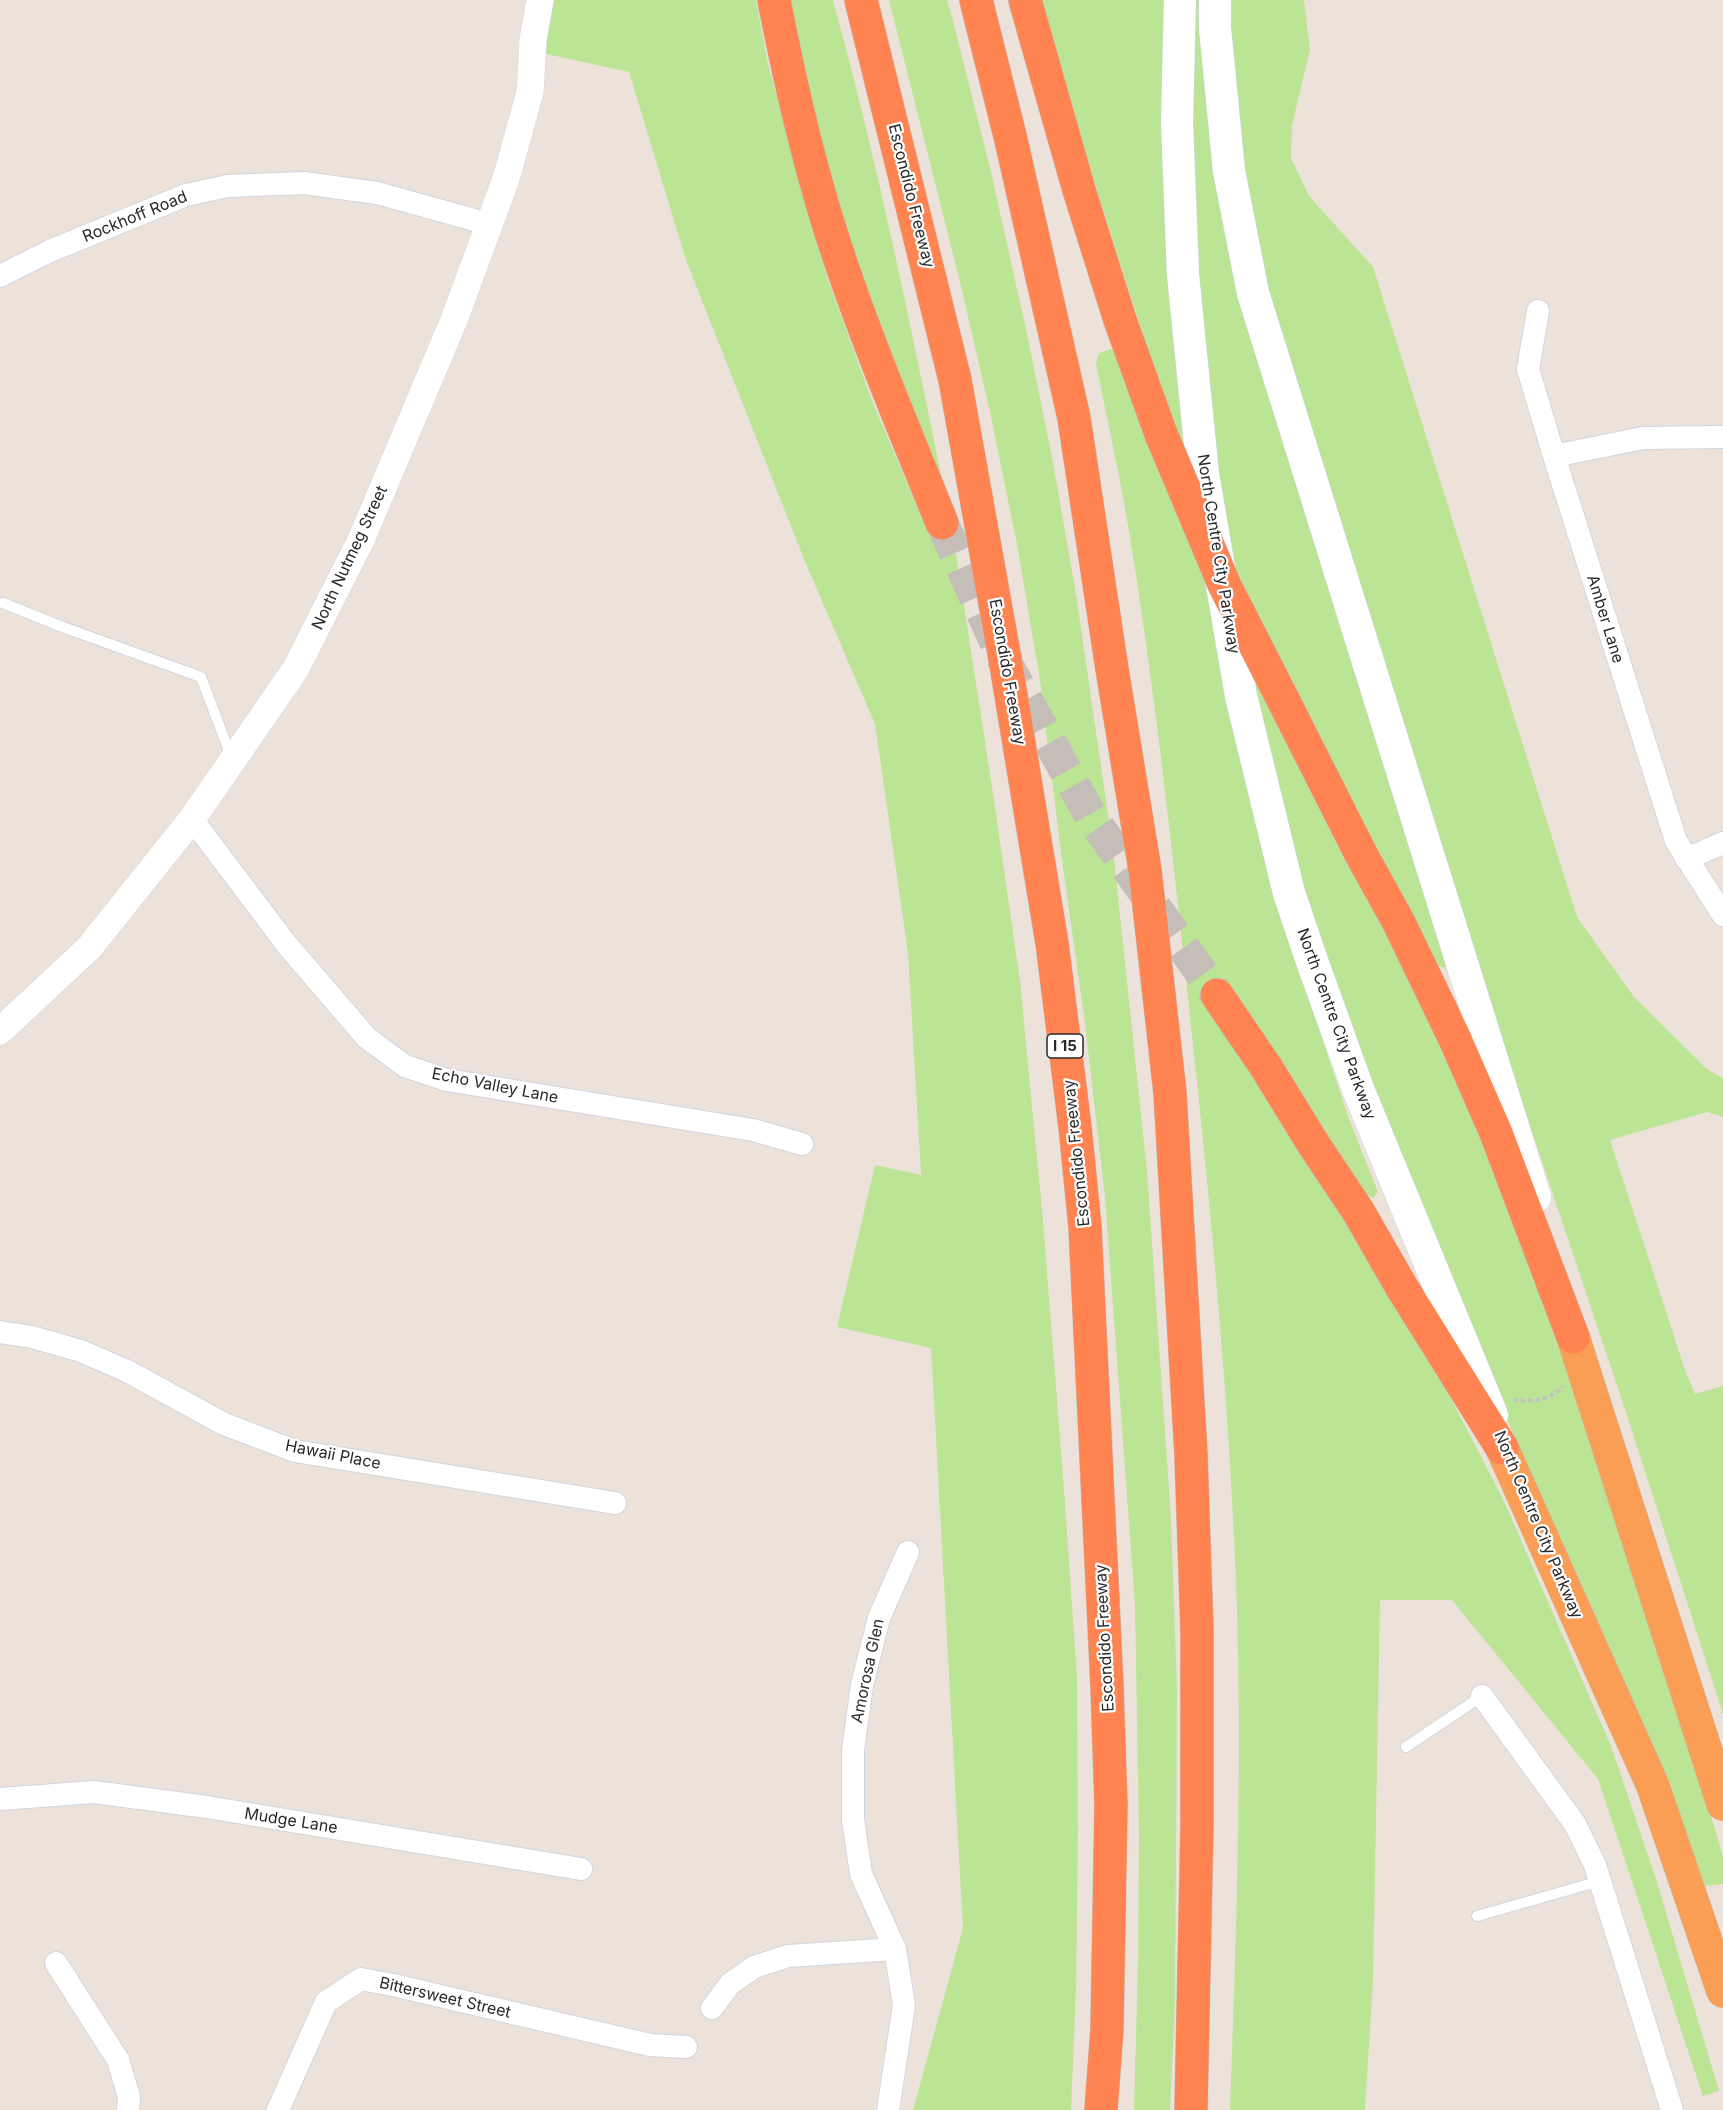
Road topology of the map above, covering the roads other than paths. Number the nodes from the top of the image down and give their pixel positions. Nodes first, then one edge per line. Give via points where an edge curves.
1 (540, 0) edge
2 (774, 0) edge
3 (861, 0) edge
4 (976, 0) edge
5 (1025, 0) edge
6 (1180, 0) edge
7 (1215, 0) edge
8 (489, 224) junction
9 (0, 276) edge
10 (1538, 311) dead end
11 (1723, 437) edge
12 (1554, 456) junction
13 (942, 523) tunnel mouth
14 (3, 603) dead end
15 (232, 759) junction
16 (192, 819) junction
17 (1723, 843) edge
18 (1686, 859) junction
19 (1723, 915) edge
20 (1217, 995) tunnel mouth
21 (0, 1031) edge
22 (802, 1144) dead end
23 (0, 1332) edge
24 (1573, 1337) junction
25 (1502, 1448) junction
26 (615, 1503) dead end
27 (908, 1552) dead end
28 (1482, 1696) joint
29 (1406, 1747) dead end
30 (0, 1799) edge
31 (1723, 1804) edge
32 (581, 1869) dead end
33 (1600, 1881) junction
34 (1477, 1916) dead end
35 (895, 1949) junction
36 (56, 1963) dead end
37 (1723, 1991) edge
38 (712, 2008) dead end
39 (686, 2047) dead end
40 (128, 2110) edge
41 (278, 2110) edge
42 (888, 2110) edge
43 (1101, 2110) edge
44 (1191, 2110) edge
45 (1672, 2110) edge

1 - 8 street, North Nutmeg Street via 530,92
2 - 13 highway via 806,148 840,260
3 - 43 highway, Escondido Freeway / I 15 via 955,380 1049,920 1075,1127 1085,1227 1111,1804 1107,2029
4 - 44 highway via 1074,418 1146,870 1170,1093 1197,1630
5 - 24 highway, bridge via 1116,309 1161,434 1224,584 1400,923 1454,1037 1496,1133
6 - 25 main road, North Centre City Parkway via 1177,122 1183,275 1203,474 1240,696 1289,892 1312,961 1358,1089 1492,1414
7 - 24 main road via 1229,171 1253,293 1543,1223
8 - 9 street, Rockhoff Road via 377,193 304,183 228,186 186,195
8 - 15 street, North Nutmeg Street via 454,320 350,564 295,670
10 - 12 street, Amber Lane via 1528,369
11 - 12 street via 1643,438
12 - 18 street, Amber Lane via 1672,830
14 - 15 lane via 201,677
15 - 16 street, North Nutmeg Street
16 - 21 street, North Nutmeg Street via 89,948
16 - 22 street, Echo Valley Lane via 287,945 367,1038 405,1066 447,1080 753,1130
17 - 18 street
18 - 19 street, Amber Lane
20 - 25 highway via 1358,1211
23 - 26 street, Hawaii Place via 81,1351 127,1371 224,1424 296,1451
24 - 31 highway
25 - 37 highway, North Centre City Parkway via 1653,1786
27 - 35 street, Amorosa Glen via 879,1618 862,1685 853,1750 853,1819 861,1874
28 - 29 lane
28 - 33 street via 1575,1824
30 - 32 street, Mudge Lane via 94,1792
33 - 34 lane
33 - 45 street
35 - 38 street via 788,1956 754,1967 730,1984
35 - 42 street, Amorosa Glen via 904,2005
36 - 40 street via 118,2060 129,2097
39 - 41 street, Bittersweet Street via 650,2045 361,1979 326,2002

